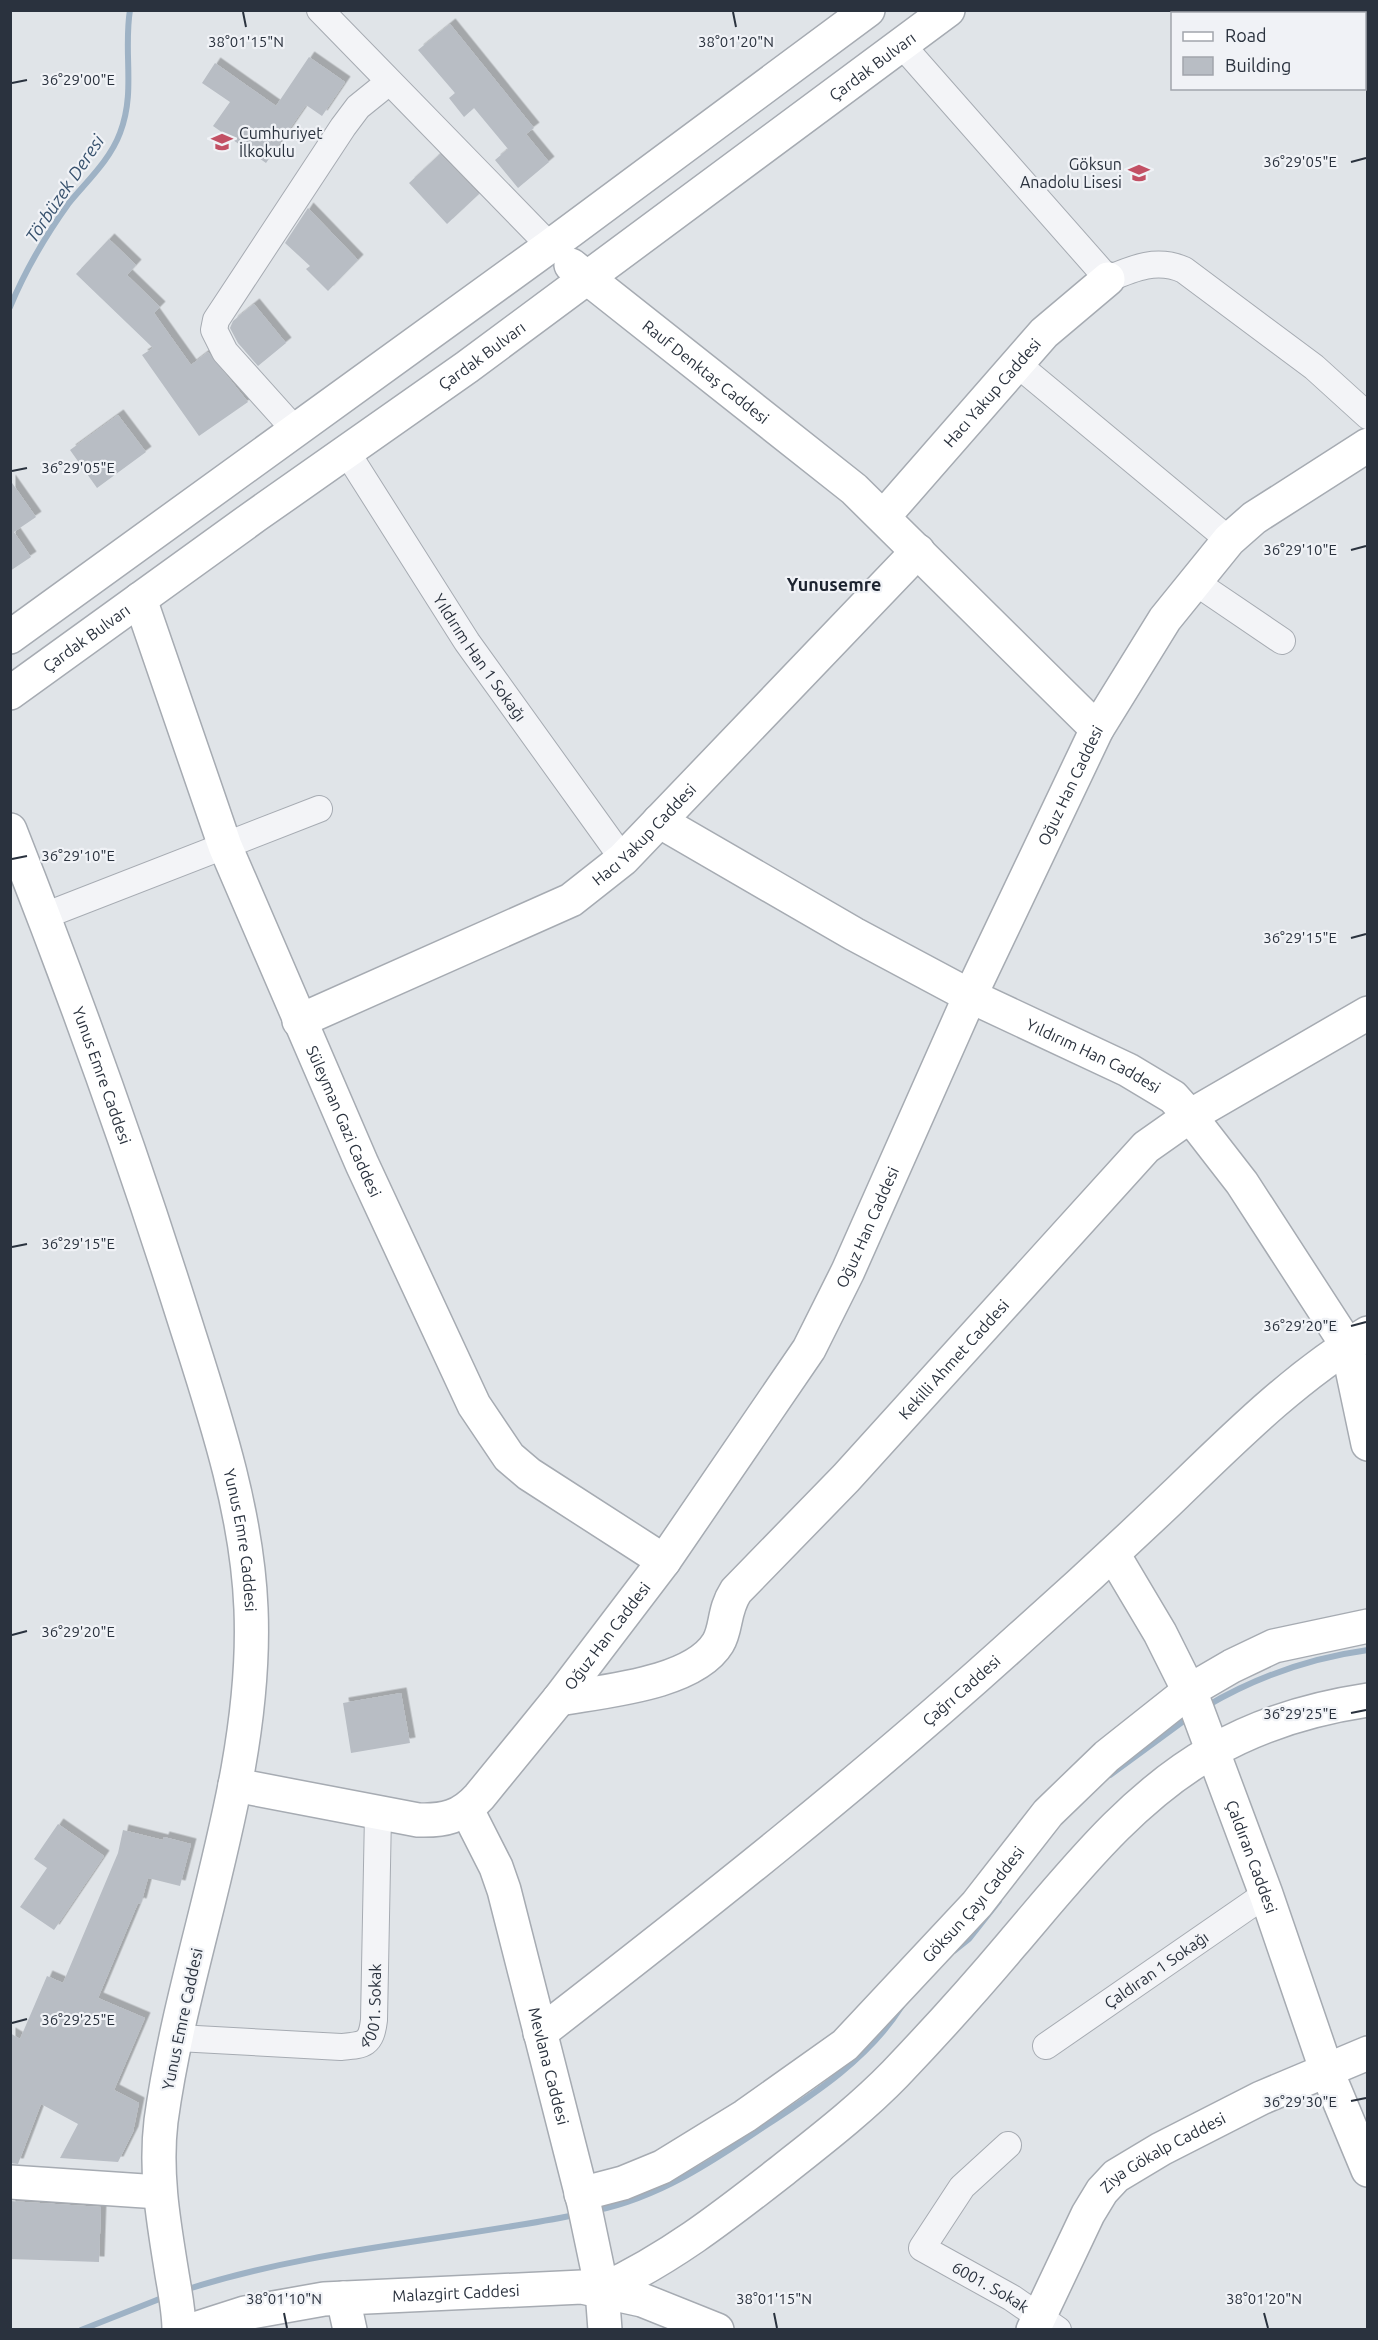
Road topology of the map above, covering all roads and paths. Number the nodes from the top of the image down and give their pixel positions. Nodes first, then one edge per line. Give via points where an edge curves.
1 (320, 10) edge
2 (868, 10) edge
3 (948, 10) edge
4 (902, 45) junction
5 (389, 82) junction
6 (550, 246) junction
7 (586, 279) junction
8 (1108, 279) junction
9 (1016, 363) junction
10 (1368, 416) edge
11 (296, 431) junction
12 (1368, 445) edge
13 (346, 451) junction
14 (884, 516) junction
15 (1229, 540) junction
16 (918, 551) junction
17 (1195, 582) junction
18 (140, 599) junction
19 (10, 637) edge
20 (1282, 641) dead end
21 (10, 693) edge
22 (1097, 729) junction
23 (319, 809) dead end
24 (659, 821) junction
25 (10, 830) edge
26 (225, 846) junction
27 (623, 859) junction
28 (44, 916) junction
29 (970, 996) junction
30 (1368, 1013) edge
31 (299, 1021) junction
32 (1190, 1116) junction
33 (1357, 1339) edge
34 (1368, 1444) edge
35 (1113, 1554) junction
36 (664, 1561) junction
37 (1368, 1626) edge
38 (1191, 1696) junction
39 (559, 1699) junction
40 (1368, 1700) edge
41 (1210, 1743) junction
42 (235, 1785) junction
43 (467, 1810) junction
44 (378, 1814) junction
45 (1266, 1894) junction
46 (540, 2033) junction
47 (178, 2038) junction
48 (1046, 2046) dead end
49 (1368, 2053) edge
50 (1326, 2068) junction
51 (1008, 2145) dead end
52 (1368, 2170) edge
53 (10, 2182) edge
54 (159, 2192) junction
55 (583, 2199) junction
56 (599, 2276) junction
57 (343, 2298) junction
58 (1044, 2325) edge
59 (184, 2326) edge
60 (350, 2330) edge
61 (605, 2330) edge
62 (717, 2330) edge

1 - 5 street, Rauf Denktaş Caddesi
2 - 6 street
3 - 4 street, Çardak Bulvarı
4 - 7 street, Çardak Bulvarı
4 - 8 street
5 - 6 street, Rauf Denktaş Caddesi
5 - 11 street via 358,107 343,127 216,320 214,330 225,352
6 - 7 street, Rauf Denktaş Caddesi
6 - 11 street
7 - 13 street, Çardak Bulvarı
7 - 14 street, Rauf Denktaş Caddesi via 829,468
8 - 9 street, Hacı Yakup Caddesi via 1044,333
8 - 10 street via 1158,263 1184,270 1314,367
9 - 14 street, Hacı Yakup Caddesi
9 - 15 street
11 - 19 street
12 - 15 street, Oğuz Han Caddesi via 1286,496
13 - 18 street, Çardak Bulvarı
13 - 27 street, Yıldırım Han 1 Sokağı via 468,642
14 - 16 street, Rauf Denktaş Caddesi
15 - 17 street, Oğuz Han Caddesi
16 - 22 street, Rauf Denktaş Caddesi
16 - 24 street, Hacı Yakup Caddesi
17 - 20 street
17 - 22 street, Oğuz Han Caddesi via 1165,619
18 - 21 street, Çardak Bulvarı
18 - 26 street, Süleyman Gazi Caddesi
22 - 29 street, Oğuz Han Caddesi
23 - 26 street
24 - 27 street, Hacı Yakup Caddesi
24 - 29 street, Yıldırım Han Caddesi
25 - 28 street, Yunus Emre Caddesi
26 - 28 street
26 - 31 street, Süleyman Gazi Caddesi
27 - 31 street, Hacı Yakup Caddesi via 564,904
28 - 42 street, Yunus Emre Caddesi via 126,1140 230,1475 251,1606 248,1692
29 - 32 street, Yıldırım Han Caddesi via 1128,1070 1173,1097
29 - 36 street, Oğuz Han Caddesi via 848,1271 809,1349
30 - 32 street, Kekilli Ahmet Caddesi
31 - 36 street, Süleyman Gazi Caddesi via 474,1405 490,1432 509,1457 529,1474
32 - 33 street, Yıldırım Han Caddesi
32 - 39 street, Kekilli Ahmet Caddesi via 1146,1147 846,1478 736,1591 712,1652 666,1677
33 - 34 street, Yıldırım Han Caddesi
33 - 35 street, Çağrı Caddesi via 1234,1438
35 - 38 street, Çaldıran Caddesi via 1160,1633
35 - 46 street, Çağrı Caddesi via 876,1766 761,1862
36 - 39 street, Oğuz Han Caddesi
37 - 38 street, Göksun Çayı Caddesi via 1274,1646 1232,1666
38 - 41 street, Çaldıran Caddesi
38 - 55 street, Göksun Çayı Caddesi via 1077,1783 1031,1832 962,1921 845,2045 745,2116 662,2167
39 - 43 street, Oğuz Han Caddesi
40 - 41 street via 1326,1708
41 - 45 street, Çaldıran Caddesi
41 - 56 street via 1097,1846 896,2073 846,2120 720,2220 646,2269
42 - 44 street, Oğuz Han Caddesi
42 - 47 street, Yunus Emre Caddesi
43 - 44 street, Oğuz Han Caddesi via 440,1821
43 - 46 street, Mevlana Caddesi via 496,1867
44 - 47 street, 4001. Sokak via 372,2036 366,2042 341,2047
45 - 48 street, Çaldıran 1 Sokağı
45 - 50 street, Çaldıran Caddesi
46 - 55 street, Mevlana Caddesi
47 - 54 street, Yunus Emre Caddesi via 162,2115
49 - 50 street, Ziya Gökalp Caddesi
50 - 52 street, Çaldıran Caddesi
50 - 58 street, Ziya Gökalp Caddesi via 1208,2125 1116,2176 1088,2214
51 - 58 street, 6001. Sokak via 962,2187 922,2248
53 - 54 street
54 - 59 street, Yunus Emre Caddesi via 172,2279
55 - 56 street, Mevlana Caddesi
56 - 57 street, Malazgirt Caddesi via 582,2287
56 - 61 street, Mevlana Caddesi
56 - 62 street, Malazgirt Caddesi via 642,2300
57 - 59 street, Malazgirt Caddesi via 288,2304
57 - 60 street

